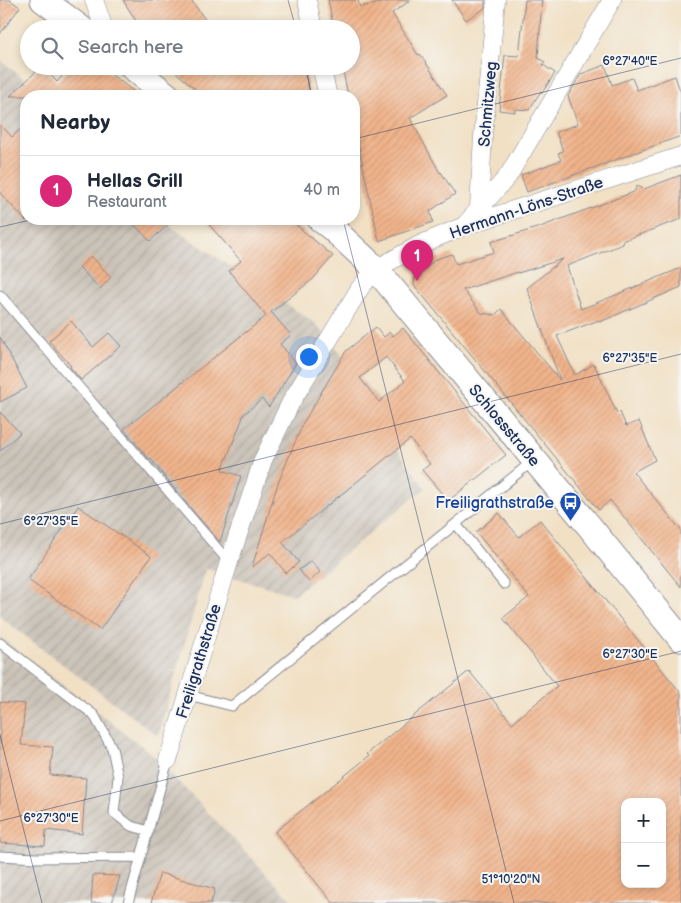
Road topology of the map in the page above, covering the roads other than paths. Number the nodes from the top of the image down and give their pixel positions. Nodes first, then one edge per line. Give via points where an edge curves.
1 (44, 0) edge
2 (94, 0) edge
3 (307, 0) edge
4 (496, 0) edge
5 (612, 0) edge
6 (70, 20) edge
7 (101, 20) edge
8 (311, 20) edge
9 (142, 75) edge
10 (323, 75) edge
11 (161, 90) edge
12 (327, 90) edge
13 (681, 156) edge
14 (479, 208) junction
15 (333, 225) edge
16 (464, 226) junction
17 (376, 269) junction
18 (0, 296) edge
19 (534, 460) junction
20 (456, 524) junction
21 (229, 562) junction
22 (504, 584) dead end
23 (681, 639) edge
24 (0, 643) edge
25 (188, 694) junction
26 (168, 760) joint
27 (149, 830) junction
28 (0, 856) edge
29 (141, 857) junction
30 (128, 903) edge

1 - 6 street
2 - 7 street
3 - 8 street
4 - 14 street, Schmitzweg
5 - 14 street via 508,176
9 - 11 street
10 - 12 street
13 - 16 street, Hermann-Löns-Straße
14 - 16 street
15 - 17 street, Schlossstraße
16 - 17 street, Hermann-Löns-Straße via 419,245
17 - 19 street, Schlossstraße
17 - 21 street, Freiligrathstraße via 360,288 291,402 263,460
18 - 21 lane
19 - 20 lane
19 - 23 street, Schlossstraße
20 - 22 lane
20 - 25 lane via 232,706
21 - 25 street, Freiligrathstraße
24 - 27 lane via 94,715 114,757 118,777 114,813 131,826
25 - 26 street, Freiligrathstraße
26 - 27 lane
27 - 29 lane
28 - 29 lane
29 - 30 lane

